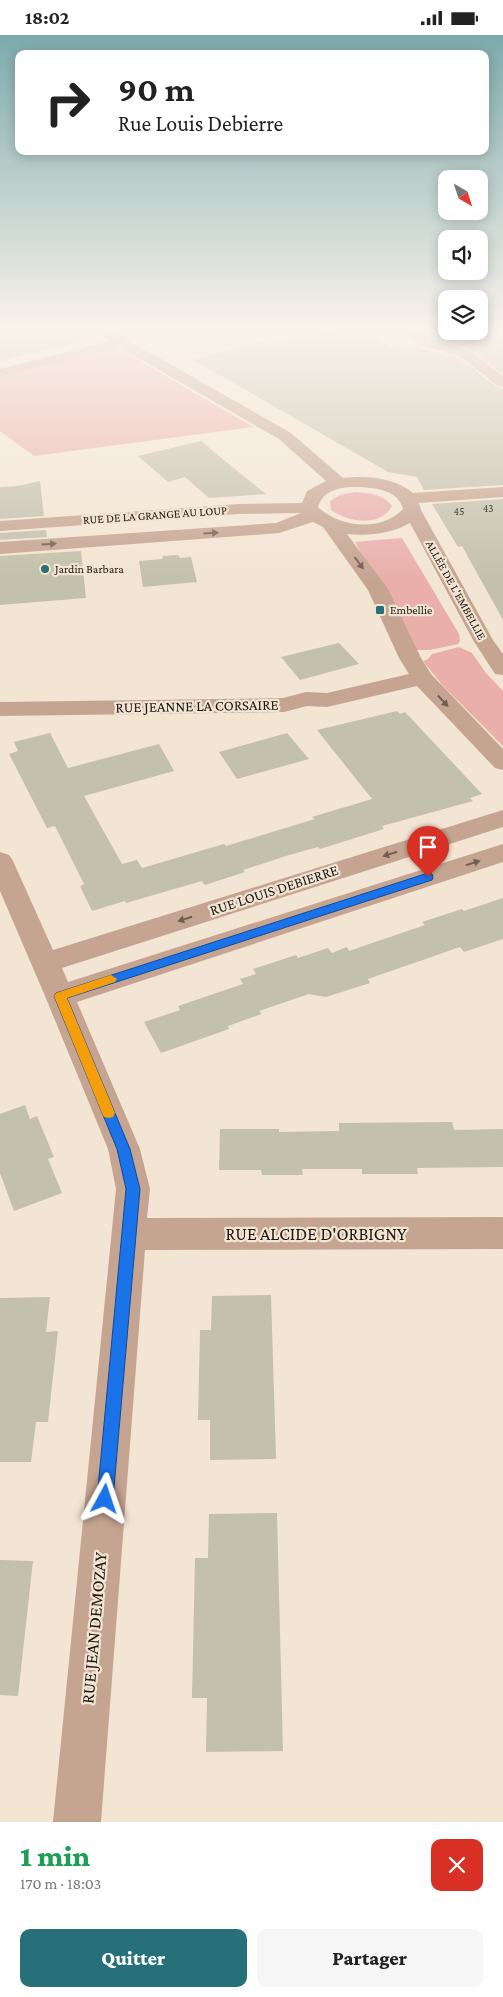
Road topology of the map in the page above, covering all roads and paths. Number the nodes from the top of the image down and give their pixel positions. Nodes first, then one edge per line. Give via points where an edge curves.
1 (244, 413) edge
2 (340, 483) junction
3 (503, 492) edge
4 (410, 504) junction
5 (318, 516) junction
6 (0, 526) edge
7 (0, 548) edge
8 (499, 658) edge
9 (422, 678) junction
10 (0, 709) edge
11 (503, 763) edge
12 (503, 818) edge
13 (503, 853) edge
14 (0, 861) edge
15 (45, 963) junction
16 (60, 996) junction
17 (503, 1233) edge
18 (128, 1234) junction
19 (77, 1822) edge

1 - 2 street via 285,437
2 - 4 street via 381,485 397,490
2 - 5 street via 313,495
3 - 4 street
4 - 5 street, RUE DE LA GRANGE AU LOUP via 407,517 382,528 346,529
4 - 8 street, ALLÉE DE L'EMBELLIE
5 - 6 street, RUE DE LA GRANGE AU LOUP via 240,509
7 -> 5 street via 279,527
5 -> 9 street via 378,589
9 - 10 street, RUE JEANNE LA CORSAIRE via 327,700 306,699 284,705
9 -> 11 street
12 -> 15 street, RUE LOUIS DEBIERRE
16 -> 13 street
14 - 15 street, RUE JEAN DEMOZAY
15 - 16 street, RUE JEAN DEMOZAY
16 - 18 street, RUE JEAN DEMOZAY via 124,1149 133,1189
17 - 18 street, RUE ALCIDE D'ORBIGNY
18 - 19 street, RUE JEAN DEMOZAY

